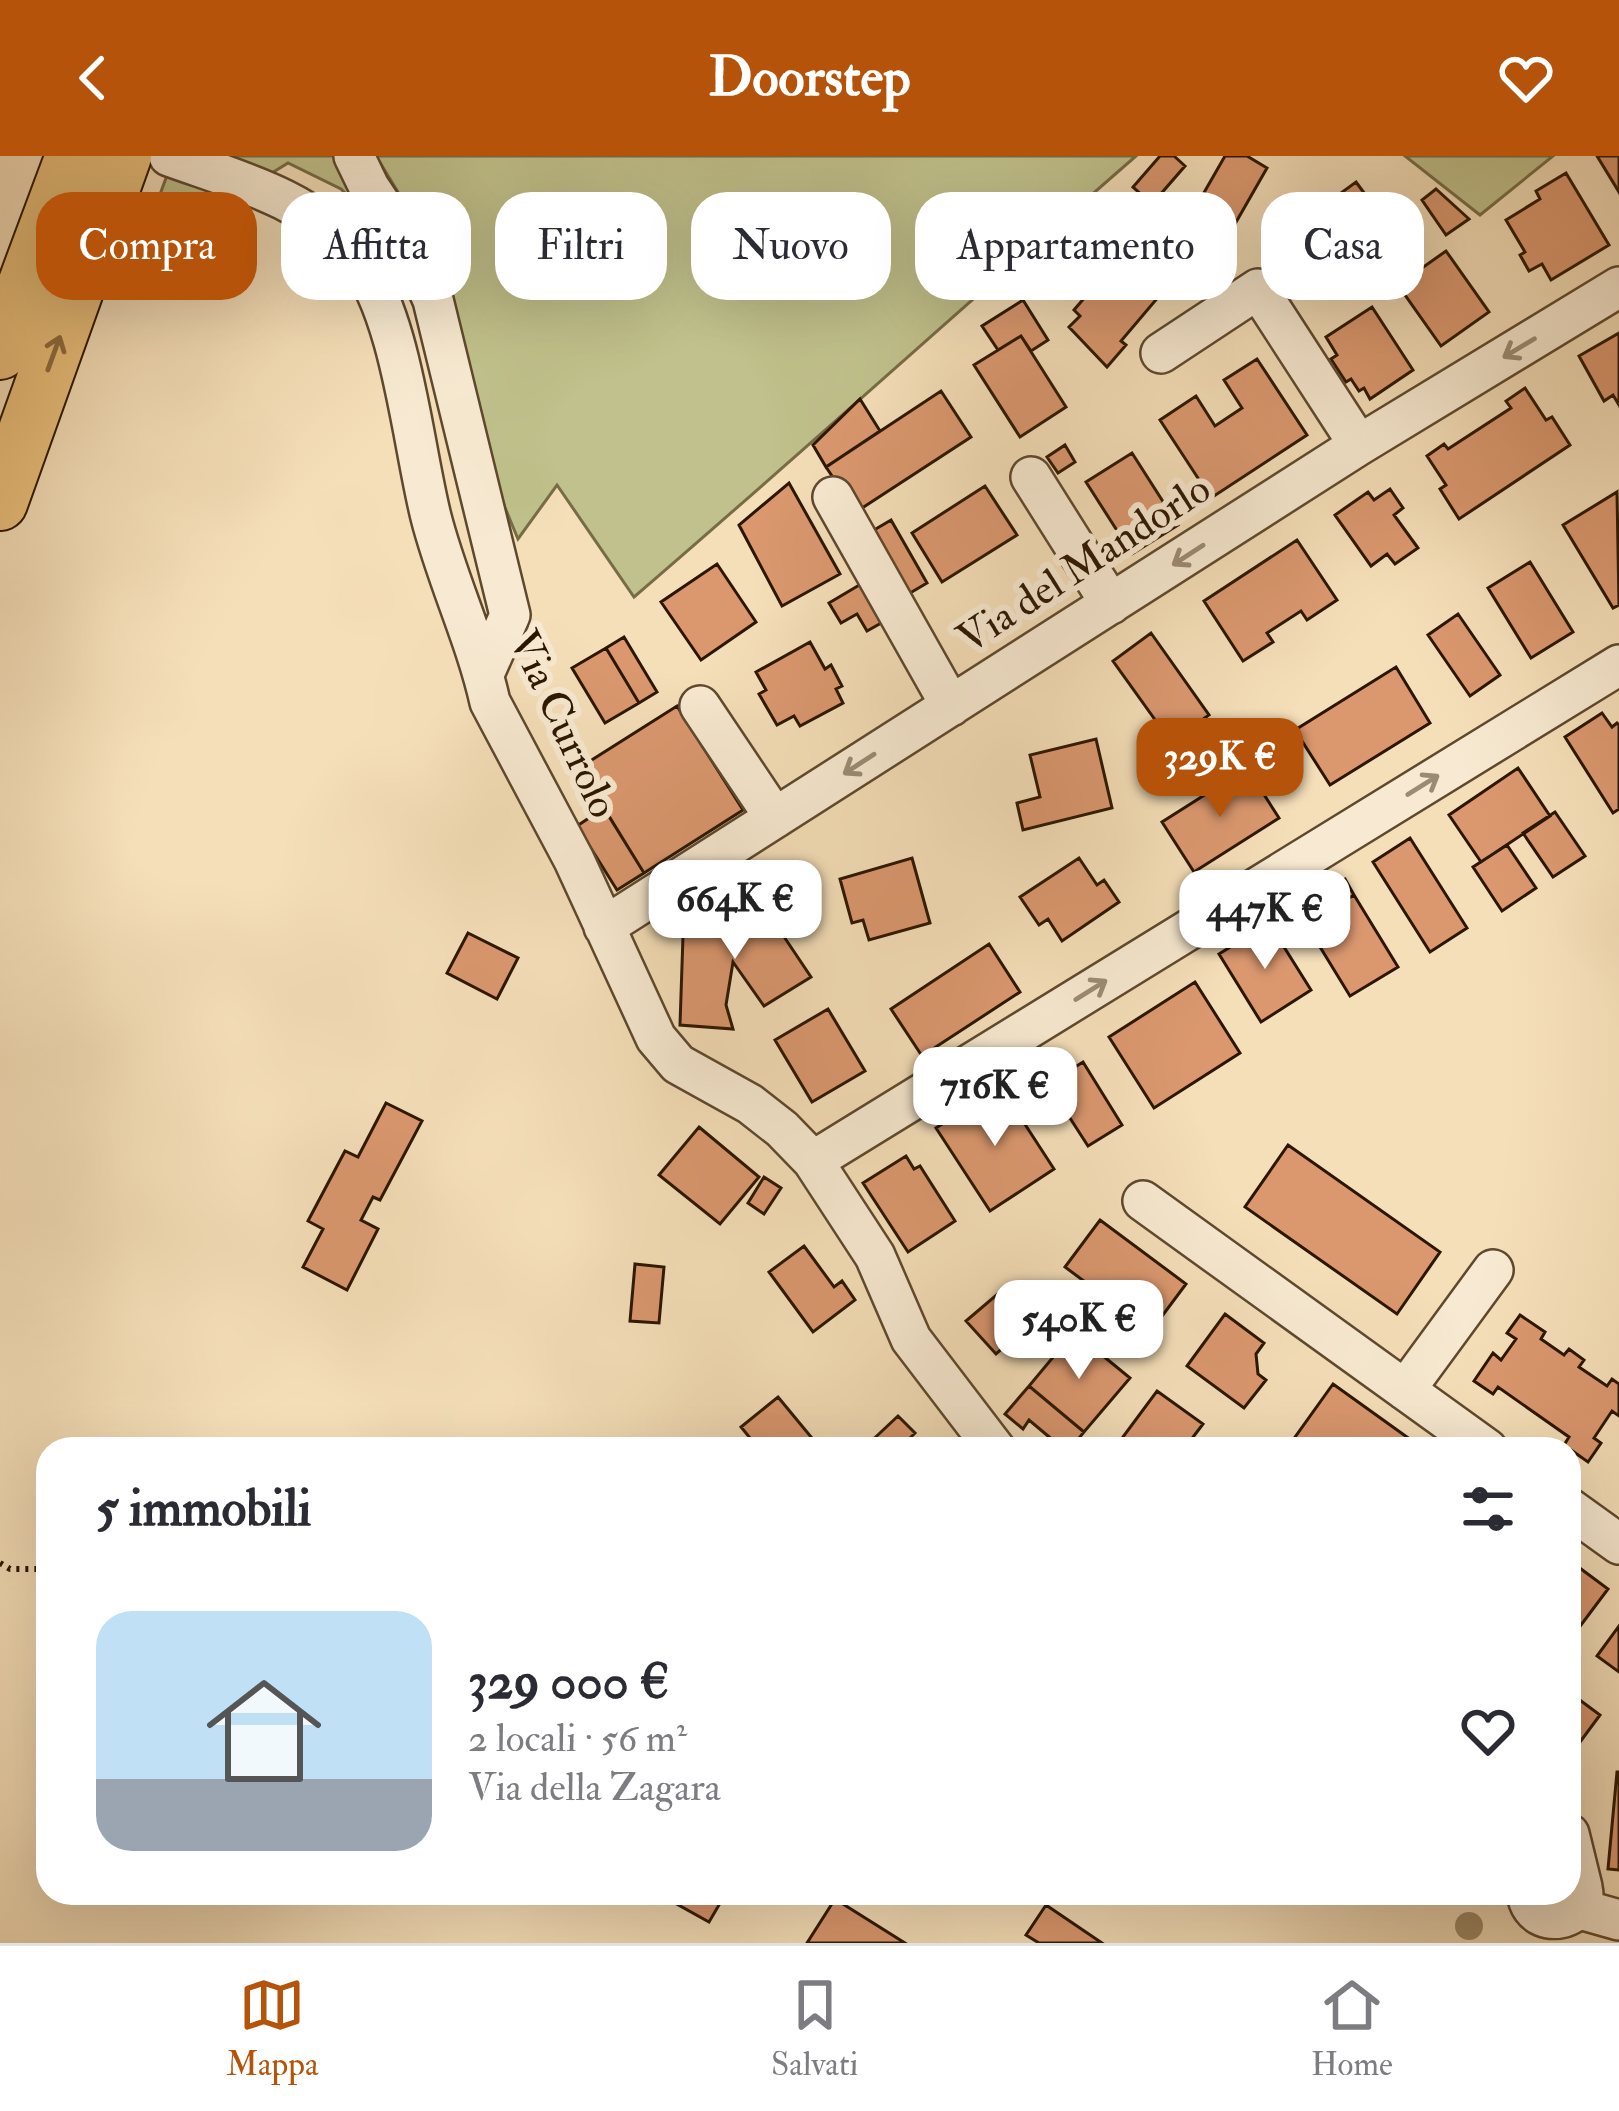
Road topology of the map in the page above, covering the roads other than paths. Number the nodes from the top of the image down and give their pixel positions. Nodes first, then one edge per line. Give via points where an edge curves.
1 (73, 156) edge
2 (124, 156) edge
3 (169, 156) edge
4 (355, 156) edge
5 (1619, 287) edge
6 (0, 352) edge
7 (1161, 353) dead end
8 (1359, 446) junction
9 (1031, 477) dead end
10 (833, 496) dead end
11 (0, 503) edge
12 (1111, 604) junction
13 (1619, 664) edge
14 (484, 674) junction
15 (700, 706) dead end
16 (951, 706) junction
17 (775, 818) junction
18 (604, 927) junction
19 (813, 1162) junction
20 (1143, 1201) dead end
21 (1493, 1270) dead end
22 (1406, 1390) junction
23 (986, 1437) edge
24 (1471, 1437) edge
25 (1581, 1517) edge
26 (1619, 1544) edge
27 (1581, 1892) edge
28 (1575, 1905) edge
29 (1528, 1909) edge
30 (1619, 1920) edge

1 - 6 highway
11 -> 2 highway
3 - 14 street, Via Currolo via 280,198 326,227 376,288 432,520
4 - 14 street via 433,300 510,615
5 -> 8 street, Via del Mandorlo
7 - 8 street via 1258,289
8 -> 12 street, Via del Mandorlo
9 - 12 street
10 - 16 street
12 - 16 street, Via del Mandorlo
19 -> 13 street
14 - 18 street, Via Currolo via 490,702
15 - 17 street
16 -> 17 street, Via del Mandorlo
17 - 18 street, Via del Mandorlo
18 - 19 street, Via Currolo via 656,1038 678,1064 750,1103
19 - 23 street, Via Currolo via 875,1256 911,1339
20 - 22 street
21 - 22 street
22 - 24 street
25 - 26 street
27 - 30 street
28 - 29 street via 1573,1918 1552,1924

